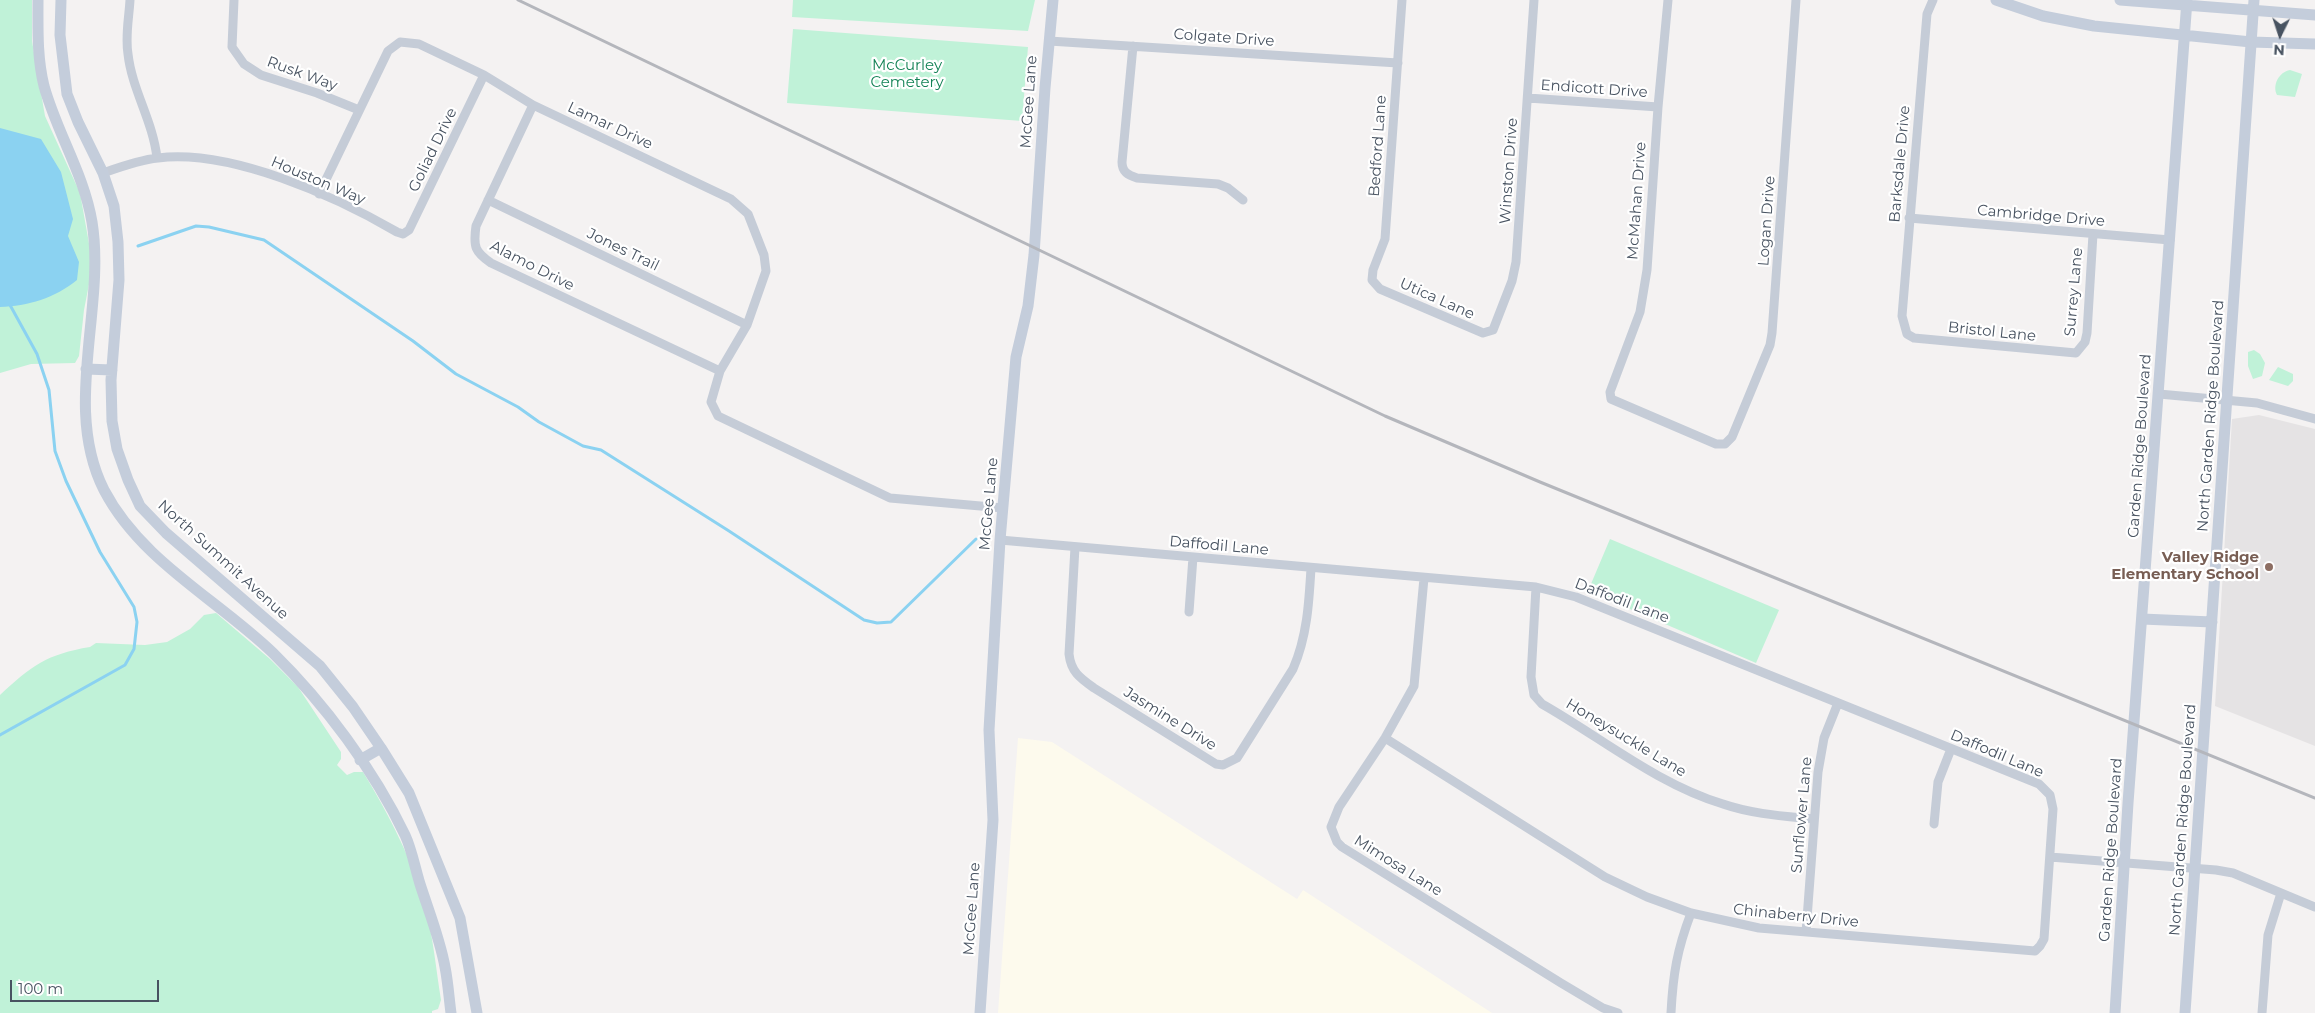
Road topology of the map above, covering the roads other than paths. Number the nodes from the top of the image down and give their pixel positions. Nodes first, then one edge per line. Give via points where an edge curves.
1 (38, 0) edge
2 (61, 0) edge
3 (130, 0) edge
4 (234, 0) edge
5 (1053, 0) edge
6 (1402, 0) edge
7 (1534, 0) edge
8 (1668, 0) edge
9 (1796, 0) edge
10 (1933, 0) edge
11 (1996, 0) edge
12 (2120, 0) edge
13 (2144, 1) edge
14 (2187, 3) edge
15 (2254, 5) edge
16 (2315, 15) edge
17 (2184, 35) junction
18 (1048, 41) junction
19 (2251, 42) junction
20 (2315, 44) edge
21 (1133, 46) junction
22 (1398, 64) junction
23 (484, 76) junction
24 (1528, 98) junction
25 (533, 105) junction
26 (1658, 108) junction
27 (359, 110) junction
28 (156, 158) junction
29 (103, 173) junction
30 (83, 183) junction
31 (319, 194) junction
32 (488, 200) junction
33 (1243, 200) dead end
34 (1909, 218) junction
35 (403, 234) joint
36 (2093, 234) junction
37 (2170, 240) junction
38 (1380, 289) joint
39 (747, 325) junction
40 (1906, 331) joint
41 (1483, 333) joint
42 (2078, 351) joint
43 (86, 369) junction
44 (112, 370) junction
45 (720, 371) junction
46 (2158, 394) junction
47 (1611, 399) joint
48 (2227, 400) junction
49 (2315, 418) edge
50 (1003, 508) junction
51 (1000, 540) junction
52 (1075, 547) junction
53 (1193, 557) junction
54 (1311, 568) junction
55 (1424, 578) junction
56 (220, 580) junction
57 (1536, 587) junction
58 (205, 597) junction
59 (1189, 612) dead end
60 (2142, 619) junction
61 (2212, 622) junction
62 (1838, 703) junction
63 (1385, 738) junction
64 (381, 748) junction
65 (1951, 749) junction
66 (360, 760) junction
67 (1813, 819) junction
68 (1934, 824) dead end
69 (2050, 857) junction
70 (2125, 864) junction
71 (2195, 869) junction
72 (2282, 894) junction
73 (2315, 907) edge
74 (1691, 913) junction
75 (1806, 932) junction
76 (2040, 946) joint
77 (451, 1013) edge
78 (477, 1013) edge
79 (980, 1013) edge
80 (1618, 1013) edge
81 (1671, 1013) edge
82 (2115, 1013) edge
83 (2185, 1013) edge
84 (2262, 1013) edge

1 - 30 main road via 38,53 44,86
2 - 29 main road, North Summit Avenue via 60,35 68,94
3 - 28 street via 128,54 154,135
4 - 27 street, Rusk Way via 232,47 244,64 261,75
5 - 18 main road, McGee Lane
6 - 22 street, Bedford Lane
7 - 24 street, Winston Drive
8 - 26 street, McMahan Drive
9 - 47 street, Logan Drive via 1771,339 1732,437 1725,444 1716,444
10 - 34 street, Barksdale Drive via 1927,14
11 - 17 main road via 2043,16 2094,26
12 - 13 main road
13 - 14 main road
14 - 15 main road
14 - 17 main road, Garden Ridge Boulevard
15 - 16 main road
15 - 19 main road, North Garden Ridge Boulevard
17 - 19 main road
17 - 37 main road, Garden Ridge Boulevard
18 - 21 street, Colgate Drive
18 - 50 main road, McGee Lane via 1034,255 1028,306 1016,357
19 - 20 main road
19 - 48 main road, North Garden Ridge Boulevard
21 - 22 street, Colgate Drive
21 - 33 street via 1122,162 1124,171 1137,178 1218,184
22 - 38 street, Bedford Lane via 1386,239 1372,280
23 - 25 street, Lamar Drive
23 - 27 street, Lamar Drive via 419,44 400,42 388,51
23 - 35 street, Goliad Drive via 409,230
24 - 26 street, Endicott Drive
24 - 41 street, Winston Drive via 1516,262 1493,330
25 - 32 street, Alamo Drive
25 - 39 street, Lamar Drive via 730,199 748,214 764,255 766,271
26 - 47 street, McMahan Drive via 1640,312 1612,385
27 - 31 street, Lamar Drive
28 - 29 street, Houston Way
28 - 31 street, Houston Way via 208,160 250,168
29 - 30 main road
29 - 44 main road, North Summit Avenue via 114,206 118,242 119,280
30 - 43 main road via 92,223 94,262
31 - 35 street, Houston Way
32 - 39 street, Jones Trail
32 - 45 street, Alamo Drive via 476,226 474,240 478,254
34 - 36 street, Cambridge Drive
34 - 40 street, Barksdale Drive via 1902,316
36 - 37 street, Cambridge Drive
36 - 42 street, Surrey Lane via 2087,333
37 - 46 main road, Garden Ridge Boulevard
38 - 41 street, Utica Lane
39 - 45 street, Lamar Drive
40 - 42 street, Bristol Lane via 1914,338
43 - 44 main road
43 - 58 main road via 91,454 104,489 128,527 148,549
44 - 56 main road, North Summit Avenue via 113,428 128,480 140,506
45 - 50 street, Lamar Drive via 711,402 718,416 734,424 890,498
46 - 48 street
46 - 60 main road, Garden Ridge Boulevard
48 - 49 street via 2257,403
48 - 61 main road, North Garden Ridge Boulevard
50 - 51 main road, McGee Lane
51 - 52 street, Daffodil Lane
51 - 79 main road, McGee Lane via 989,730 992,820
52 - 53 street, Daffodil Lane
52 - 54 street, Jasmine Drive via 1069,654 1072,669 1094,688 1216,764 1223,765 1237,758 1299,656 1306,629
53 - 54 street, Daffodil Lane
53 - 59 street
54 - 55 street, Daffodil Lane
55 - 57 street, Daffodil Lane
55 - 63 street, Mimosa Lane via 1415,681 1411,694
56 - 58 main road
56 - 64 main road, North Summit Avenue via 320,666
57 - 62 street, Daffodil Lane via 1576,597
57 - 67 street, Honeysuckle Lane via 1531,676 1534,695 1542,704 1649,770 1692,792 1744,810
58 - 66 main road via 273,653 322,708
60 - 61 main road
60 - 70 main road, Garden Ridge Boulevard
61 - 71 main road, North Garden Ridge Boulevard
62 - 65 street, Daffodil Lane
62 - 67 street, Sunflower Lane via 1824,738
63 - 74 street, Chinaberry Drive via 1605,877
63 - 80 street, Mimosa Lane via 1339,807 1331,827 1337,842 1560,983
64 - 66 main road
64 - 78 main road, North Summit Avenue via 409,793 460,918
65 - 68 street via 1938,782
65 - 69 street, Daffodil Lane via 2047,790 2053,809
66 - 77 main road via 406,838 445,966
67 - 75 street, Sunflower Lane
69 - 70 street
69 - 76 street, Daffodil Lane via 2044,939
70 - 71 street
70 - 82 main road, Garden Ridge Boulevard
71 - 72 street via 2233,873
71 - 83 main road, North Garden Ridge Boulevard
72 - 73 street
72 - 84 street via 2268,935
74 - 75 street, Chinaberry Drive via 1759,928
74 - 81 street via 1679,945 1673,975
75 - 76 street, Chinaberry Drive via 2034,951

